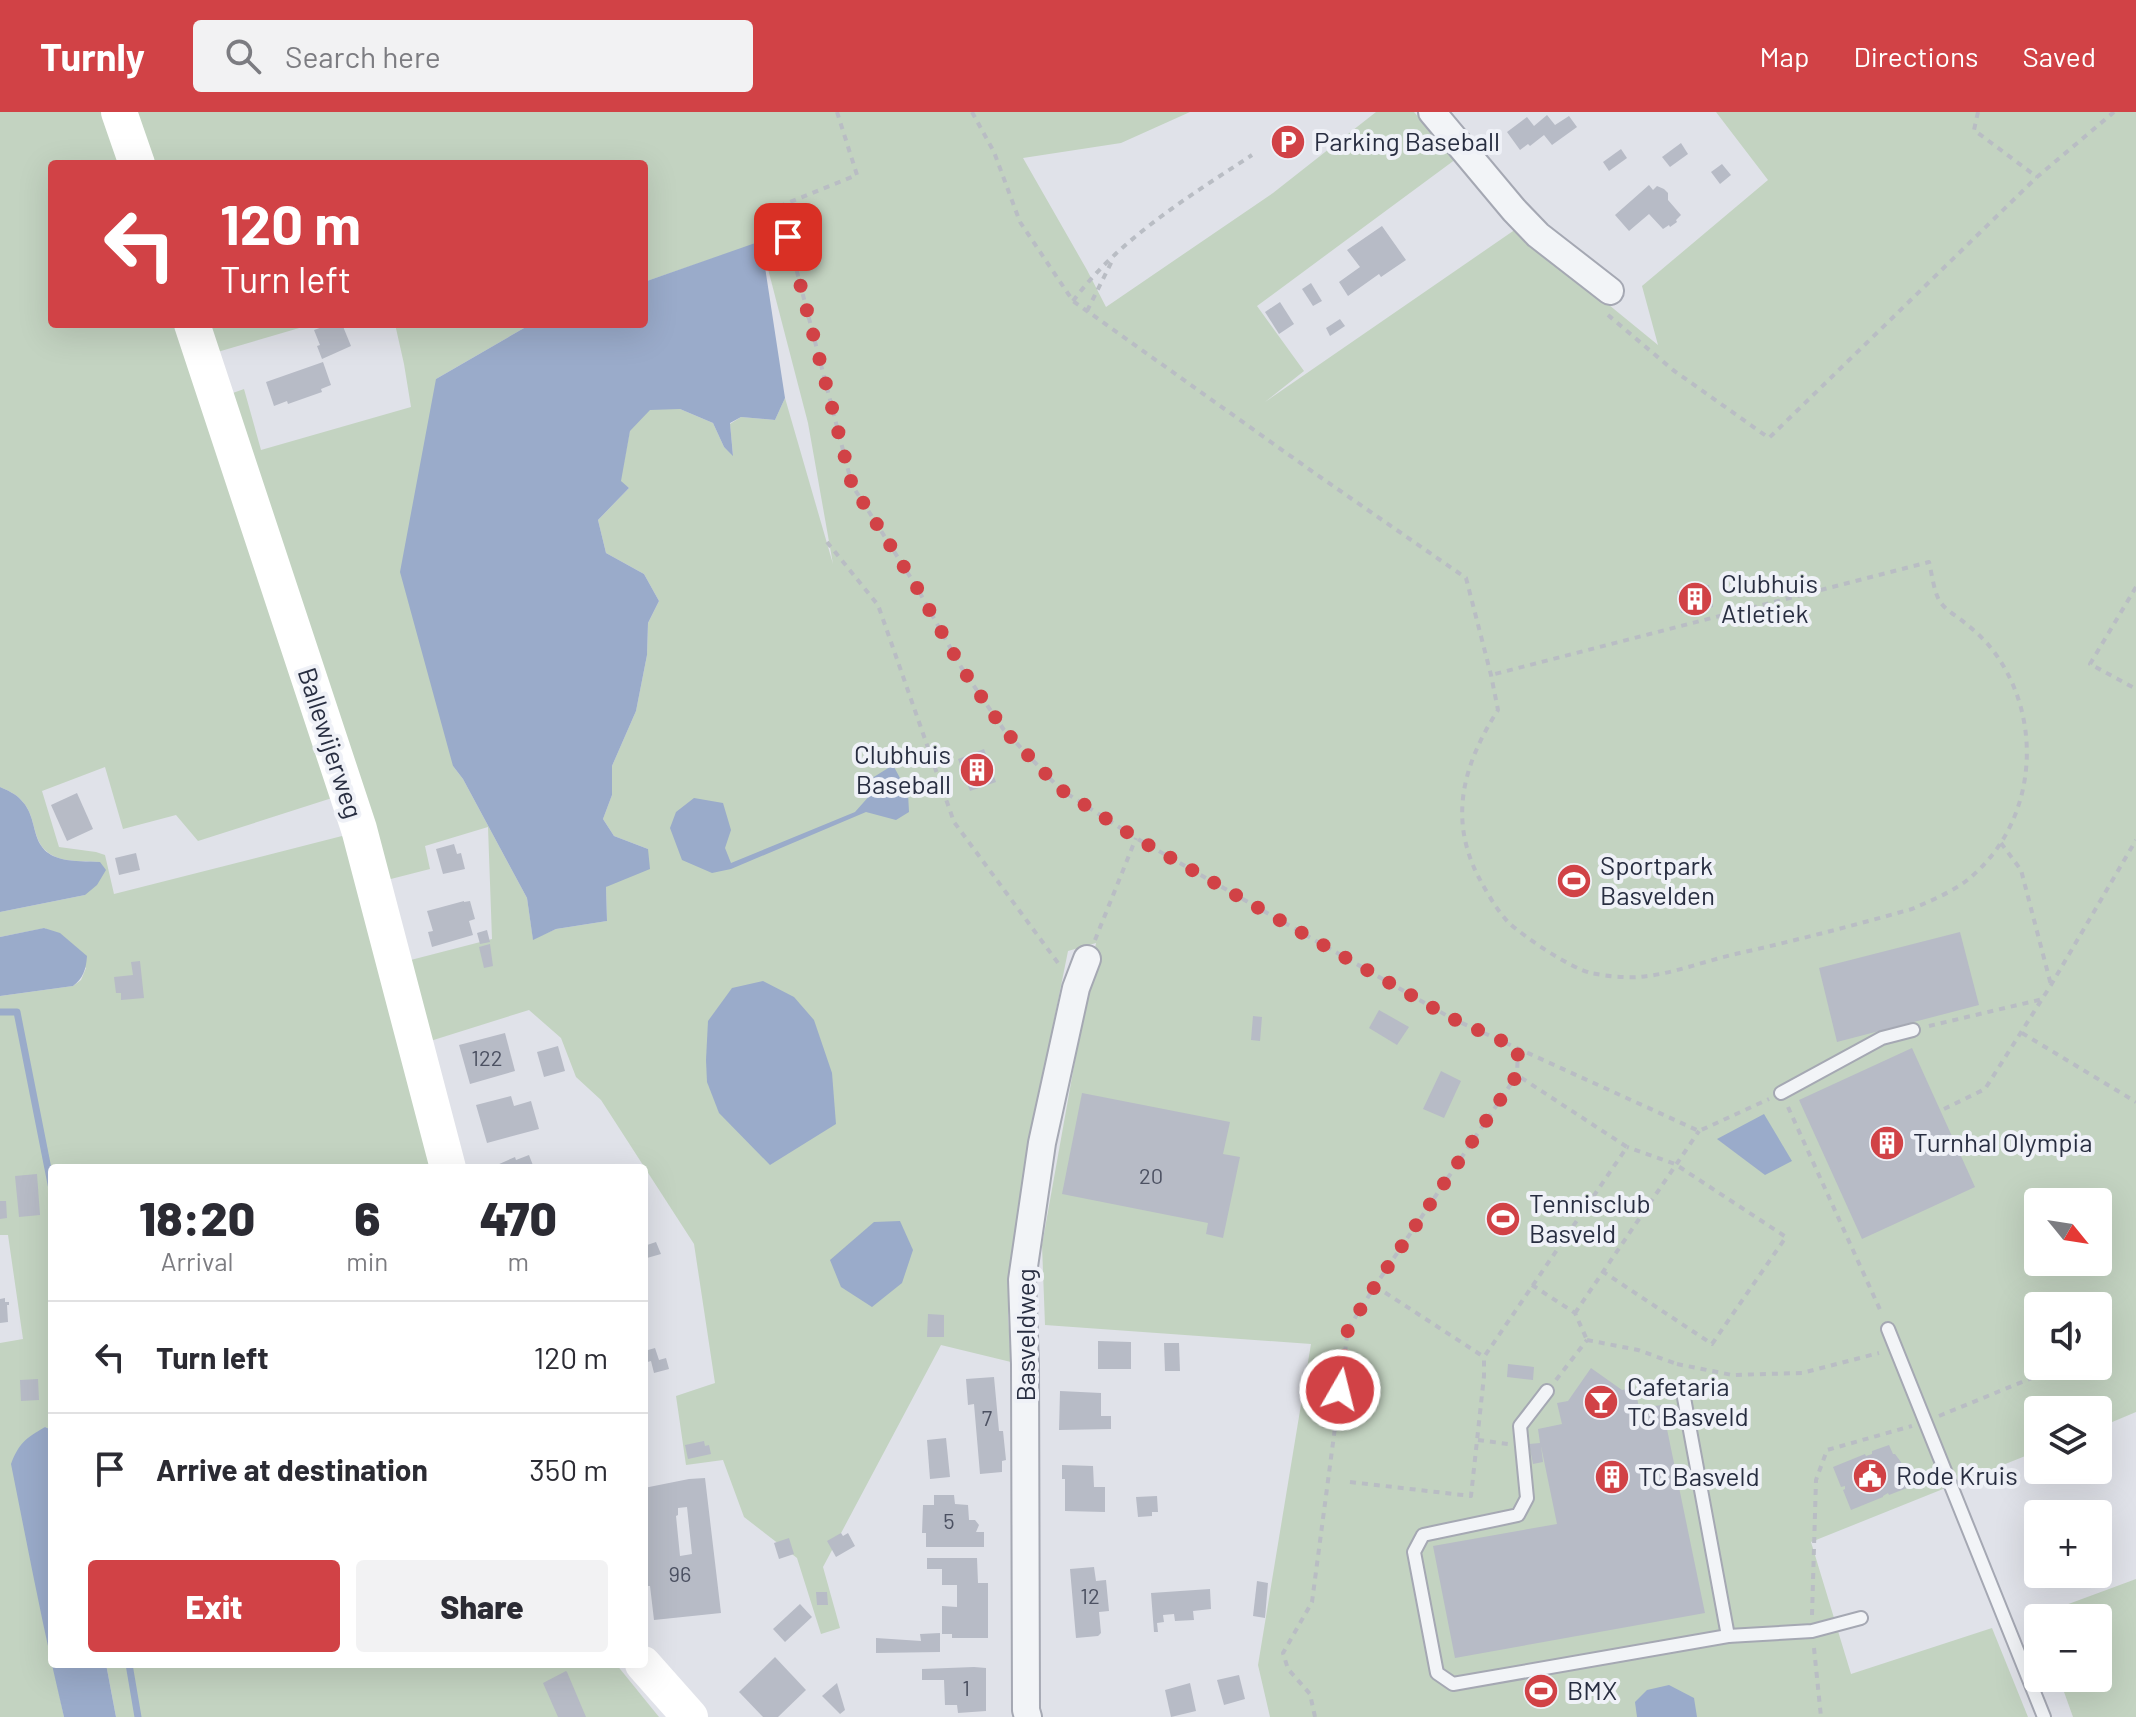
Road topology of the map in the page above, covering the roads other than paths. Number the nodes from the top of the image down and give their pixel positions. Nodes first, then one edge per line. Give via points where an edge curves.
1 (119, 112) edge
2 (1432, 112) edge
3 (136, 160) edge
4 (1607, 301) road end
5 (193, 328) edge
6 (1087, 959) road end
7 (1913, 1030) road end
8 (1781, 1093) road end
9 (447, 1164) edge
10 (1888, 1329) road end
11 (1682, 1387) road end
12 (1547, 1391) road end
13 (1861, 1618) dead end
14 (1728, 1636) junction
15 (647, 1668) edge
16 (690, 1717) edge
17 (1028, 1717) edge
18 (2044, 1717) edge

1 - 3 street
2 - 4 street via 1538,235
5 - 9 street, Ballewijerweg via 359,829
6 - 17 street, Basveldweg via 1042,1143 1022,1280
7 - 8 lane via 1882,1038
10 - 18 lane
11 - 14 lane
12 - 14 lane via 1520,1426 1527,1498 1518,1515 1423,1535 1414,1552 1437,1673 1453,1684
13 - 14 lane via 1812,1631
15 - 16 street

